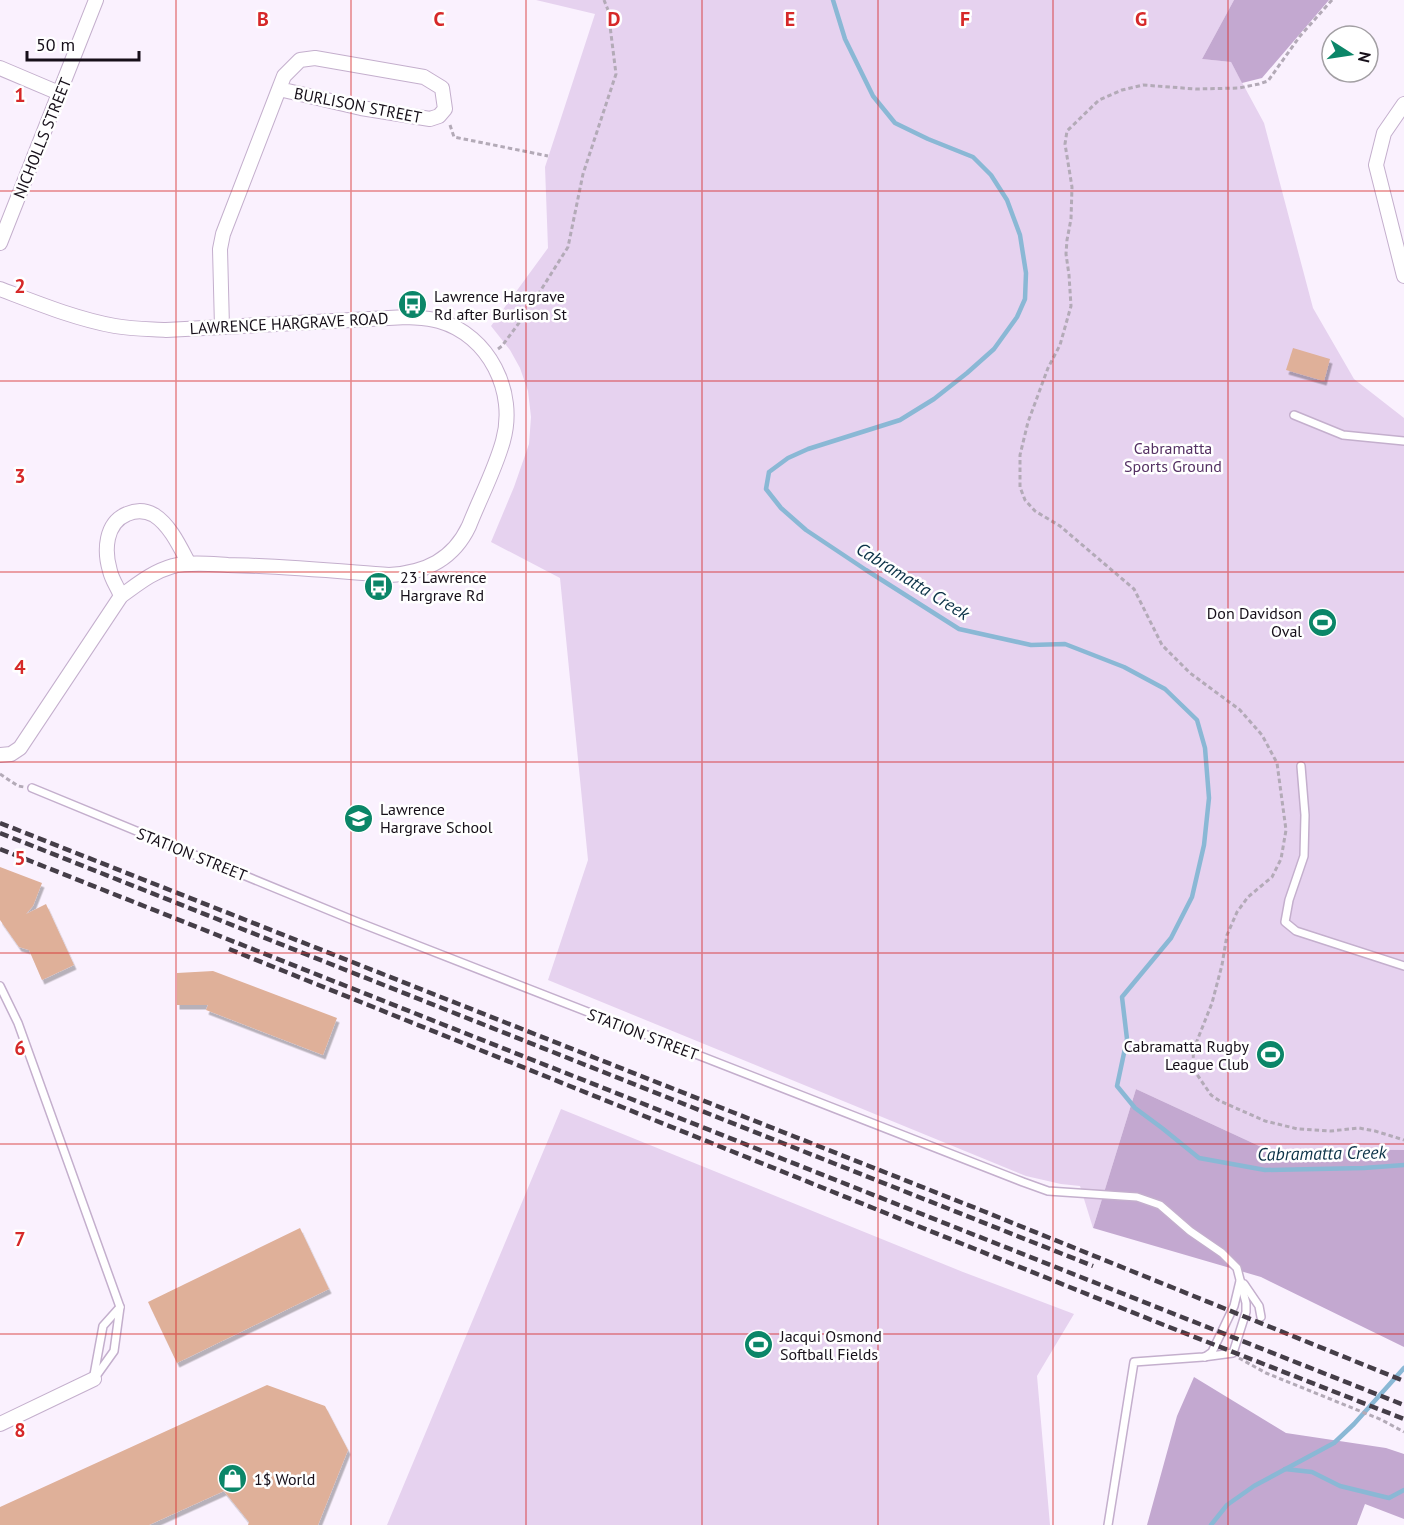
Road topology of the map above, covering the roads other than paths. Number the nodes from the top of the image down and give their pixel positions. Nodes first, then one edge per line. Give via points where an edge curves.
1 (96, 0) edge
2 (0, 69) edge
3 (279, 89) junction
4 (59, 93) junction
5 (1404, 104) edge
6 (0, 243) edge
7 (1404, 276) edge
8 (0, 288) edge
9 (222, 327) junction
10 (1293, 415) dead end
11 (1404, 441) edge
12 (189, 564) junction
13 (121, 597) junction
14 (2, 755) edge
15 (1301, 766) dead end
16 (32, 789) road end
17 (1404, 966) edge
18 (0, 986) edge
19 (1241, 1279) junction
20 (120, 1307) junction
21 (1261, 1317) dead end
22 (1203, 1358) junction
23 (94, 1379) junction
24 (0, 1424) edge
25 (1108, 1525) edge

1 - 4 street, NICHOLLS STREET
2 - 4 street
3 - 3 street, BURLISON STREET via 284,76 300,60 315,58 424,77 442,88 445,109 430,119
3 - 9 street, BURLISON STREET via 223,234
4 - 6 street, NICHOLLS STREET
5 - 7 street via 1384,133 1376,165
8 - 9 street, LAWRENCE HARGRAVE ROAD via 116,326 166,330
9 - 12 street, LAWRENCE HARGRAVE ROAD via 407,317 450,325 487,355 496,368 505,398 506,420 495,465 464,536 442,559 425,568 389,575
10 - 11 lane via 1343,435
12 - 13 street, LAWRENCE HARGRAVE ROAD via 157,572
12 - 13 street via 178,542 155,516 139,511 122,516 109,532 107,543 110,572
13 - 14 street, LAWRENCE HARGRAVE ROAD via 20,748
15 - 17 lane via 1304,856 1285,922 1296,931
16 - 19 lane, STATION STREET via 355,921 1023,1182 1048,1191 1137,1197 1160,1205 1222,1253 1237,1268
18 - 20 lane via 18,1023
19 - 21 lane, STATION STREET via 1259,1306
19 - 22 lane via 1234,1306 1212,1352
19 - 22 lane via 1246,1312 1233,1353
20 - 23 lane via 114,1351
20 - 23 lane via 103,1326
22 - 25 lane via 1134,1362
23 - 24 street

